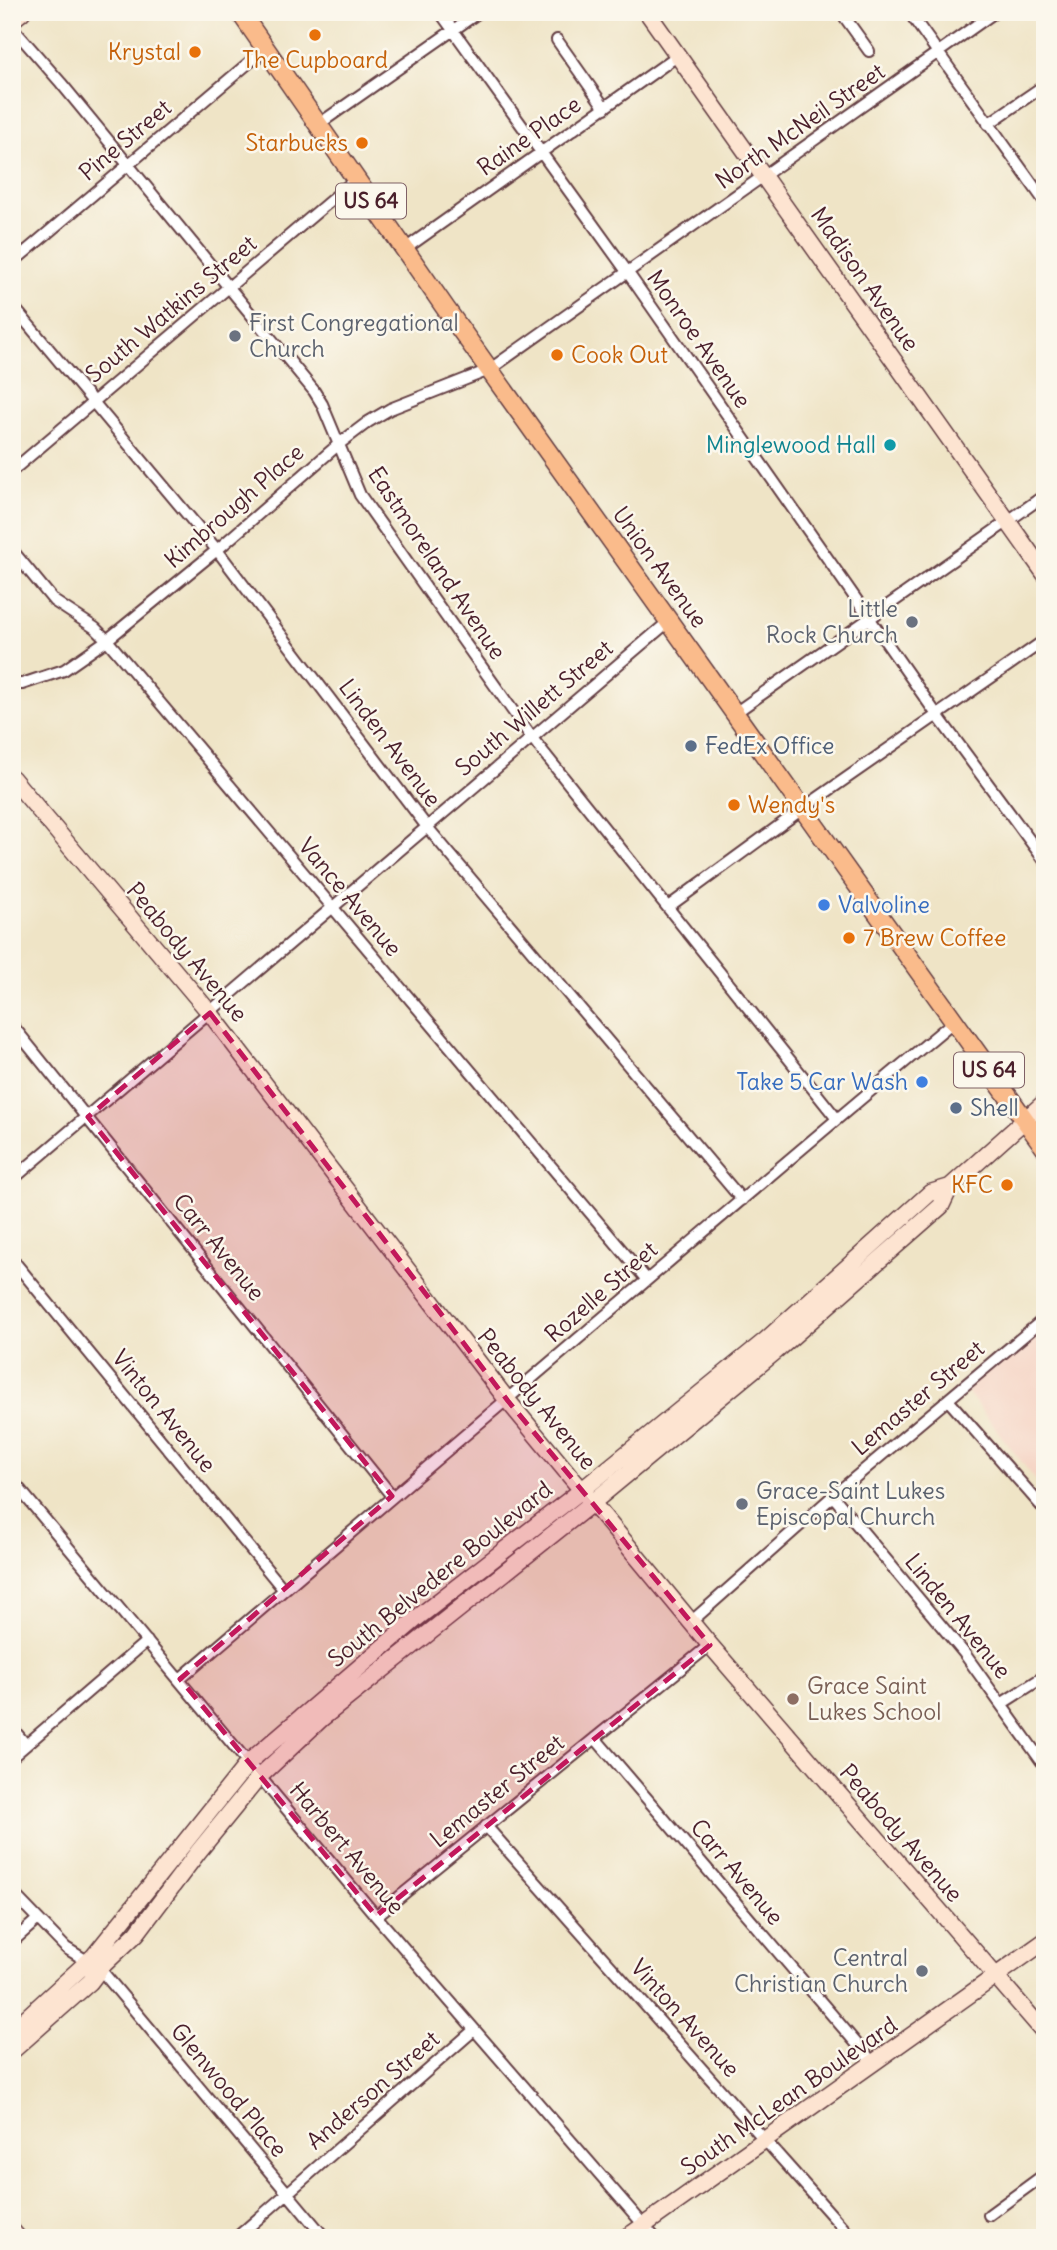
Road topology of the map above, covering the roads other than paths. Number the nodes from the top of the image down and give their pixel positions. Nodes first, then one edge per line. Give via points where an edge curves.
1 (22, 12) edge
2 (240, 12) edge
3 (440, 12) edge
4 (479, 12) edge
5 (647, 12) edge
6 (841, 12) edge
7 (909, 12) edge
8 (995, 12) edge
9 (12, 20) edge
10 (12, 27) edge
11 (453, 32) junction
12 (557, 40) dead end
13 (265, 49) junction
14 (869, 51) dead end
15 (938, 53) junction
16 (677, 56) junction
17 (1045, 85) edge
18 (605, 108) junction
19 (320, 124) junction
20 (988, 124) junction
21 (542, 154) junction
22 (127, 165) junction
23 (764, 176) junction
24 (356, 179) junction
25 (1045, 202) edge
26 (404, 249) junction
27 (12, 263) edge
28 (628, 273) junction
29 (228, 288) junction
30 (12, 305) edge
31 (489, 370) junction
32 (93, 402) junction
33 (339, 444) junction
34 (12, 471) edge
35 (1045, 495) edge
36 (1008, 521) junction
37 (12, 550) edge
38 (217, 550) junction
39 (1045, 574) edge
40 (870, 618) junction
41 (668, 622) junction
42 (107, 640) junction
43 (1045, 640) edge
44 (12, 684) edge
45 (735, 713) junction
46 (937, 715) junction
47 (532, 738) junction
48 (12, 778) edge
49 (802, 809) junction
50 (427, 827) junction
51 (1045, 861) edge
52 (668, 907) junction
53 (332, 908) junction
54 (210, 1013) junction
55 (954, 1021) junction
56 (12, 1025) edge
57 (1045, 1102) edge
58 (88, 1117) junction
59 (837, 1119) junction
60 (1025, 1119) junction
61 (1045, 1148) edge
62 (12, 1180) edge
63 (742, 1200) junction
64 (12, 1259) edge
65 (647, 1280) junction
66 (1045, 1318) edge
67 (948, 1400) junction
68 (508, 1401) junction
69 (12, 1480) edge
70 (393, 1496) junction
71 (834, 1496) junction
72 (587, 1497) junction
73 (1045, 1510) edge
74 (284, 1590) junction
75 (417, 1618) junction
76 (692, 1620) junction
77 (429, 1633) junction
78 (148, 1641) junction
79 (710, 1645) junction
80 (1045, 1676) edge
81 (180, 1679) junction
82 (1001, 1704) junction
83 (12, 1728) edge
84 (596, 1738) junction
85 (26, 1745) junction
86 (12, 1757) edge
87 (249, 1762) junction
88 (1045, 1766) edge
89 (259, 1777) junction
90 (486, 1826) junction
91 (12, 1892) edge
92 (376, 1916) junction
93 (38, 1919) junction
94 (1045, 1941) edge
95 (12, 1942) edge
96 (95, 1964) junction
97 (995, 1978) junction
98 (474, 2030) junction
99 (12, 2031) edge
100 (1045, 2033) edge
101 (12, 2051) edge
102 (874, 2064) junction
103 (766, 2141) junction
104 (1045, 2174) edge
105 (287, 2193) junction
106 (989, 2215) dead end
107 (644, 2225) junction
108 (12, 2231) edge
109 (18, 2238) edge
110 (236, 2238) edge
111 (325, 2238) edge
112 (626, 2238) edge
113 (655, 2238) edge
114 (852, 2238) edge

1 - 9 street
2 - 13 main road, Union Avenue / US 64
3 - 11 street, Monroe Avenue
4 - 11 street
5 - 16 street, Madison Avenue
6 - 14 street
7 - 15 street
8 - 15 street, North McNeil Street
10 - 22 street, Eastmoreland Avenue
11 - 19 street
11 - 21 street, Monroe Avenue
12 - 18 street
13 - 19 main road, Union Avenue / US 64
13 - 22 street, Pine Street
15 - 20 street
15 - 23 street, North McNeil Street
16 - 18 street, Raine Place
16 - 23 street, Madison Avenue
17 - 20 street
18 - 21 street, Raine Place
19 - 24 main road, Union Avenue / US 64
20 - 25 street
21 - 26 street, Raine Place
21 - 28 street, Monroe Avenue
22 - 27 street, Pine Street
22 - 29 street, Eastmoreland Avenue
23 - 28 street, North McNeil Street
23 - 36 street, Madison Avenue
24 - 26 main road, Union Avenue / US 64
24 - 29 street, South Watkins Street
26 - 31 main road, Union Avenue / US 64
28 - 31 street, North McNeil Street
28 - 40 street, Monroe Avenue
29 - 32 street, South Watkins Street
29 - 33 street, Eastmoreland Avenue via 314,391
30 - 32 street, Linden Avenue
31 - 33 street, Kimbrough Place via 390,409
31 - 41 main road, Union Avenue / US 64
32 - 34 street, South Watkins Street
32 - 38 street, Linden Avenue
33 - 38 street, Kimbrough Place
33 - 47 street, Eastmoreland Avenue via 360,495
35 - 36 street
36 - 39 street, Madison Avenue
36 - 40 street
37 - 42 street, Vance Avenue via 54,601
38 - 42 street, Kimbrough Place
38 - 50 street, Linden Avenue
40 - 45 street
40 - 46 street, Monroe Avenue
41 - 45 main road, Union Avenue / US 64
41 - 47 street, South Willett Street
42 - 44 street, Kimbrough Place via 64,670
42 - 53 street, Vance Avenue
43 - 46 street
45 - 49 main road, Union Avenue / US 64
46 - 49 street
46 - 51 street, Monroe Avenue
47 - 50 street, South Willett Street
47 - 52 street, Eastmoreland Avenue
48 - 54 street, Peabody Avenue
49 - 52 street
49 - 55 main road, Union Avenue / US 64
50 - 53 street, South Willett Street
50 - 63 street, Linden Avenue
52 - 59 street, Eastmoreland Avenue
53 - 54 street, South Willett Street
53 - 65 street, Vance Avenue
54 - 58 street, South Willett Street
54 - 68 street, Peabody Avenue
55 - 59 street, Rozelle Street
55 - 60 main road, Union Avenue / US 64
56 - 58 street, Carr Avenue
57 - 60 street, South Belvedere Boulevard
58 - 62 street, South Willett Street
58 - 70 street, Carr Avenue
59 - 63 street, Rozelle Street
60 - 61 main road, Union Avenue / US 64
60 - 72 street, South Belvedere Boulevard via 950,1187 930,1194
63 - 65 street, Rozelle Street
64 - 74 street, Vinton Avenue
65 - 68 street, Rozelle Street
66 - 67 street, Lemaster Street
67 - 71 street, Lemaster Street
67 - 73 street
68 - 70 street, Rozelle Street
68 - 72 street, Peabody Avenue
69 - 78 street, Harbert Avenue
70 - 74 street, Rozelle Street
71 - 76 street, Lemaster Street
71 - 82 street, Linden Avenue
72 - 75 street, South Belvedere Boulevard
72 - 76 street, Peabody Avenue
72 - 77 street, South Belvedere Boulevard
74 - 81 street, Rozelle Street
75 - 77 street
75 - 87 street, South Belvedere Boulevard
76 - 79 street, Peabody Avenue
77 - 89 street, South Belvedere Boulevard via 322,1718
78 - 81 street, Harbert Avenue
78 - 85 street
79 - 84 street, Lemaster Street
79 - 97 street, Peabody Avenue
80 - 82 street
81 - 87 street, Harbert Avenue
82 - 88 street, Linden Avenue
83 - 85 street
84 - 90 street, Lemaster Street
84 - 102 street, Carr Avenue
85 - 86 street
87 - 89 street, Harbert Avenue
87 - 96 street, South Belvedere Boulevard
89 - 92 street, Harbert Avenue
89 - 96 street, South Belvedere Boulevard via 137,1933
90 - 92 street, Lemaster Street
90 - 103 street, Vinton Avenue
91 - 93 street, Glenwood Place
92 - 98 street, Harbert Avenue
93 - 95 street
93 - 96 street, Glenwood Place via 66,1948
94 - 97 street, South McLean Boulevard
96 - 99 street, South Belvedere Boulevard
96 - 101 street, South Belvedere Boulevard via 90,1982
96 - 105 street, Glenwood Place
97 - 100 street, Peabody Avenue
97 - 102 street, South McLean Boulevard
98 - 105 street, Anderson Street
98 - 107 street, Harbert Avenue
102 - 103 street, South McLean Boulevard
103 - 107 street, South McLean Boulevard
103 - 114 street, Vinton Avenue
104 - 106 street
105 - 110 street, Anderson Street
105 - 111 street, Glenwood Place
107 - 112 street, South McLean Boulevard
107 - 113 street, Harbert Avenue
108 - 109 street

